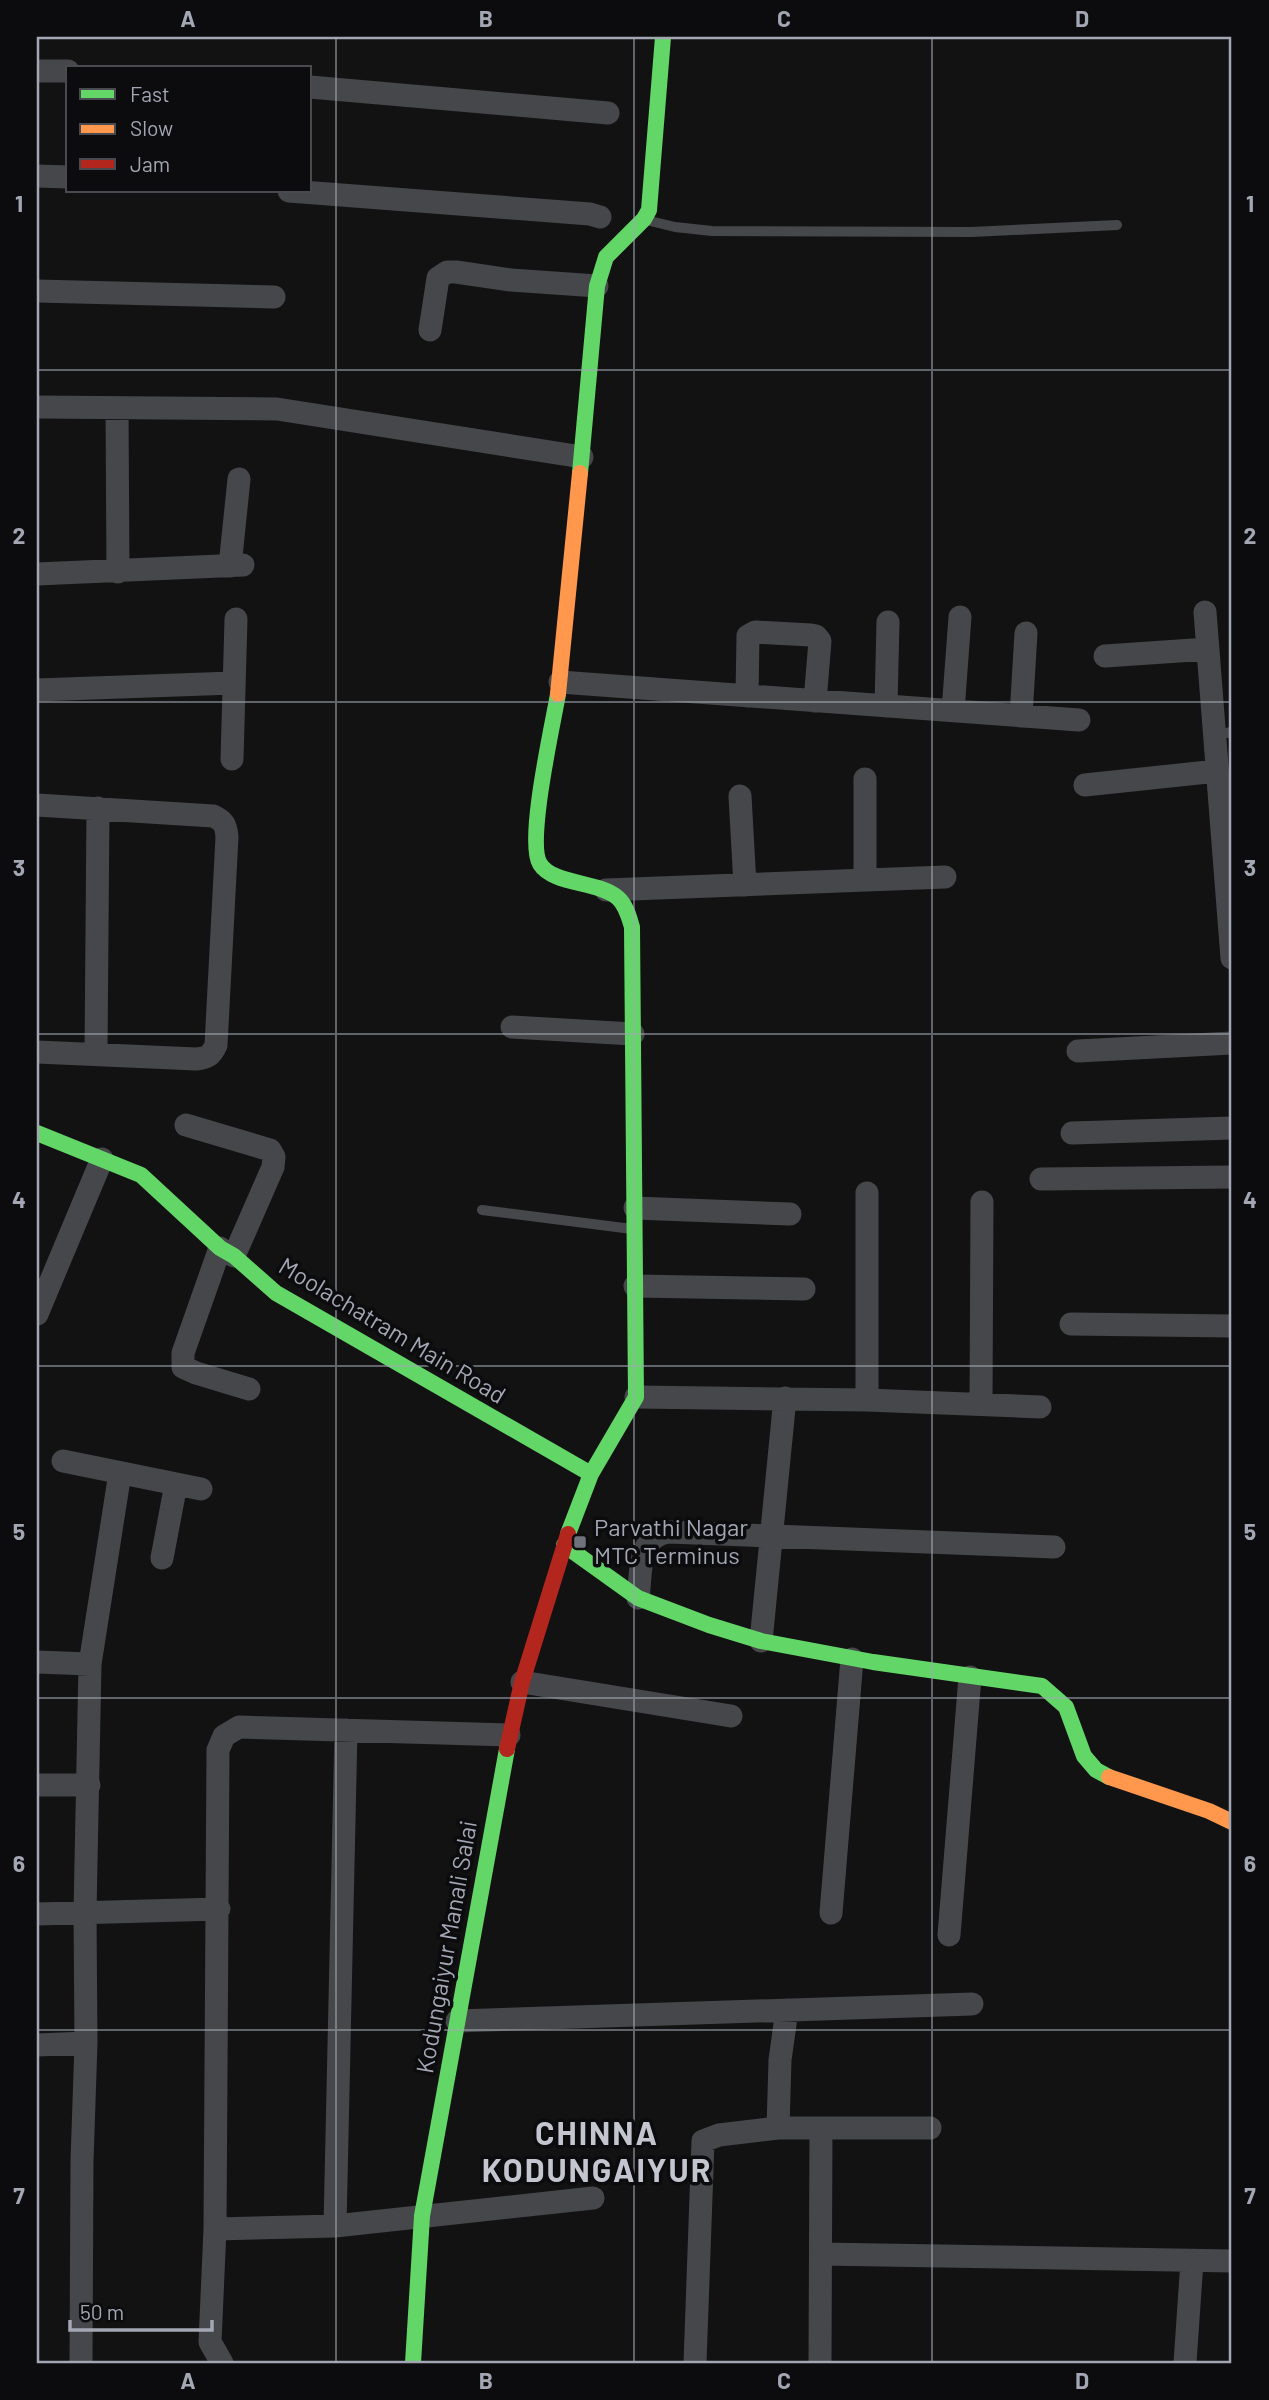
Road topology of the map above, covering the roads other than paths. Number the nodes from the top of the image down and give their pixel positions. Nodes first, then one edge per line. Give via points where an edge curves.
1 (663, 37) edge
2 (37, 71) edge
3 (66, 71) edge
4 (312, 88) edge
5 (608, 113) dead end
6 (37, 176) edge
7 (66, 177) edge
8 (302, 192) edge
9 (600, 217) dead end
10 (644, 219) junction
11 (1117, 225) dead end
12 (597, 286) junction
13 (37, 291) edge
14 (274, 297) dead end
15 (430, 330) dead end
16 (37, 407) edge
17 (117, 408) junction
18 (582, 457) junction
19 (239, 479) dead end
20 (118, 572) junction
21 (37, 574) edge
22 (1205, 612) dead end
23 (960, 617) dead end
24 (236, 619) dead end
25 (888, 622) dead end
26 (1027, 633) dead end
27 (1208, 649) junction
28 (1105, 656) dead end
29 (560, 682) junction
30 (233, 683) junction
31 (37, 690) edge
32 (747, 696) junction
33 (816, 701) junction
34 (886, 706) junction
35 (953, 711) junction
36 (1021, 716) junction
37 (1079, 720) dead end
38 (1224, 733) edge
39 (232, 759) dead end
40 (1217, 771) junction
41 (864, 779) dead end
42 (1085, 785) dead end
43 (740, 796) dead end
44 (37, 805) edge
45 (99, 808) junction
46 (945, 877) dead end
47 (864, 880) junction
48 (744, 885) junction
49 (606, 890) junction
50 (1232, 958) edge
51 (512, 1027) dead end
52 (633, 1034) junction
53 (1232, 1043) edge
54 (1078, 1051) dead end
55 (37, 1052) edge
56 (96, 1054) junction
57 (186, 1125) dead end
58 (1232, 1128) edge
59 (37, 1133) edge
60 (1072, 1133) dead end
61 (102, 1159) junction
62 (1232, 1177) edge
63 (1041, 1179) dead end
64 (867, 1193) dead end
65 (982, 1202) dead end
66 (482, 1210) dead end
67 (790, 1214) dead end
68 (635, 1219) junction
69 (227, 1252) junction
70 (635, 1286) junction
71 (804, 1289) dead end
72 (37, 1314) edge
73 (1071, 1324) dead end
74 (1232, 1326) edge
75 (249, 1388) dead end
76 (636, 1397) junction
77 (785, 1398) junction
78 (867, 1400) junction
79 (981, 1404) junction
80 (1040, 1407) dead end
81 (63, 1461) dead end
82 (120, 1473) junction
83 (591, 1475) junction
84 (176, 1484) junction
85 (201, 1489) dead end
86 (771, 1535) junction
87 (564, 1545) junction
88 (1054, 1547) dead end
89 (162, 1558) dead end
90 (638, 1598) junction
91 (761, 1641) junction
92 (852, 1659) junction
93 (37, 1662) edge
94 (90, 1664) junction
95 (970, 1677) junction
96 (522, 1682) junction
97 (731, 1716) dead end
98 (346, 1730) junction
99 (509, 1735) junction
100 (37, 1784) edge
101 (89, 1785) junction
102 (1232, 1822) edge
103 (219, 1909) junction
104 (85, 1913) junction
105 (831, 1913) dead end
106 (37, 1914) edge
107 (949, 1934) dead end
108 (972, 2004) dead end
109 (787, 2010) junction
110 (457, 2021) junction
111 (86, 2043) junction
112 (37, 2045) edge
113 (778, 2128) junction
114 (930, 2128) dead end
115 (821, 2129) junction
116 (593, 2198) dead end
117 (422, 2216) junction
118 (335, 2226) junction
119 (215, 2229) junction
120 (821, 2254) junction
121 (1192, 2261) junction
122 (1232, 2261) edge
123 (81, 2363) edge
124 (222, 2363) edge
125 (413, 2363) edge
126 (695, 2363) edge
127 (820, 2363) edge
128 (1185, 2363) edge

1 - 10 street via 652,198
2 - 3 street
4 - 5 street
6 - 7 street
8 - 9 street
10 - 11 lane via 726,232 982,232
10 - 12 street via 606,257
12 - 15 street via 447,272 438,278
12 - 18 street
13 - 14 street
16 - 17 street
17 - 18 street via 277,409
17 - 20 street
18 - 29 street
19 - 20 street via 237,566
20 - 21 street
22 - 27 street
23 - 35 street
24 - 30 street
25 - 34 street
26 - 36 street
27 - 28 street
27 - 38 street
29 - 32 street
29 - 49 street via 536,850 548,873
30 - 31 street
30 - 39 street
32 - 33 street
32 - 33 street via 748,636 755,632 811,635 820,641
33 - 34 street
34 - 35 street
35 - 36 street
36 - 37 street
38 - 40 street
40 - 42 street
40 - 50 street
41 - 47 street
43 - 48 street
44 - 45 street
45 - 56 street
45 - 56 street via 213,816 226,826 227,836 213,1053 196,1059
46 - 47 street
47 - 48 street
48 - 49 street
49 - 52 street via 620,899 632,927
51 - 52 street
52 - 68 street
53 - 54 street
55 - 56 street
57 - 69 street via 270,1150 274,1157 273,1167
58 - 60 street
59 - 61 street, Moolachatram Main Road
61 - 69 street, Moolachatram Main Road via 141,1175
61 - 72 street
62 - 63 street
64 - 78 street
65 - 79 street
66 - 68 lane
67 - 68 street
68 - 70 street
69 - 75 street via 183,1353 183,1367
69 - 83 street, Moolachatram Main Road via 276,1293
70 - 71 street
70 - 76 street
73 - 74 street
76 - 77 street
76 - 83 street, Kodungaiyur Manali Salai
77 - 78 street
77 - 86 street
78 - 79 street
79 - 80 street
81 - 82 street
82 - 84 street
82 - 94 street
83 - 87 street, Kodungaiyur Manali Salai
84 - 85 street
84 - 89 street
86 - 88 street
86 - 90 street via 656,1534 645,1545
86 - 91 street
87 - 90 street
87 - 96 street, Kodungaiyur Manali Salai
90 - 91 street
91 - 92 street
92 - 95 street
92 - 105 street
93 - 94 street
94 - 101 street
95 - 102 street via 1042,1686 1066,1707 1084,1756 1096,1770
95 - 107 street
96 - 97 street
96 - 99 street, Kodungaiyur Manali Salai
98 - 99 street
98 - 103 street via 239,1727 224,1736 218,1750
98 - 118 street
99 - 110 street, Kodungaiyur Manali Salai
100 - 101 street
101 - 104 street
103 - 104 street
103 - 119 street
104 - 106 street
104 - 111 street
108 - 109 street
109 - 110 street
109 - 113 street
110 - 117 street, Kodungaiyur Manali Salai
111 - 112 street
111 - 123 street
113 - 115 street
113 - 126 street via 719,2134 704,2141
114 - 115 street
115 - 120 street
116 - 117 street
117 - 118 street
117 - 125 street, Kodungaiyur Manali Salai
118 - 119 street
119 - 124 street via 210,2342
120 - 121 street
120 - 127 street
121 - 122 street
121 - 128 street

